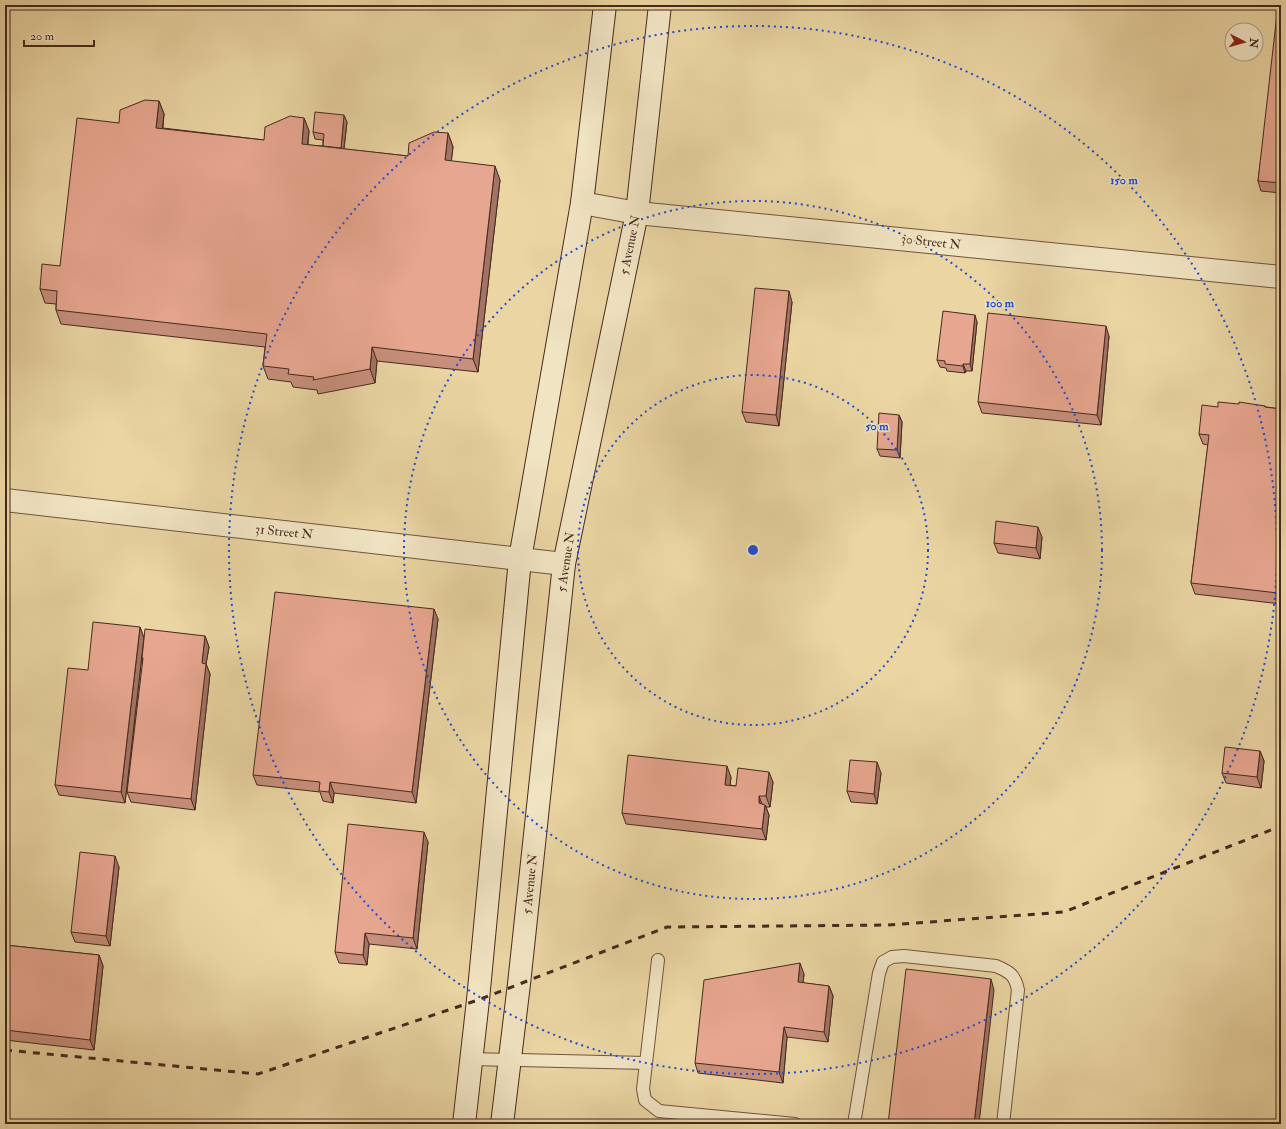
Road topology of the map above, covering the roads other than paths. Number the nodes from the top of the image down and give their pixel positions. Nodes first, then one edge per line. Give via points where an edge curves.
1 (605, 5) edge
2 (660, 5) edge
3 (582, 203) junction
4 (637, 213) junction
5 (1281, 277) edge
6 (5, 500) edge
7 (520, 559) junction
8 (564, 564) junction
9 (658, 960) dead end
10 (471, 1059) junction
11 (510, 1060) junction
12 (646, 1063) junction
13 (464, 1124) edge
14 (502, 1124) edge
15 (795, 1124) edge
16 (854, 1124) edge
17 (1003, 1124) edge

1 - 3 main road
2 - 4 main road, 5 Avenue N
3 - 4 main road, 30 Street N
3 - 7 main road
4 - 5 main road, 30 Street N
4 - 8 main road, 5 Avenue N
6 - 7 main road, 31 Street N
7 - 8 main road, 31 Street N
7 - 10 main road
8 - 11 main road, 5 Avenue N
9 - 12 lane
10 - 11 lane
10 - 13 main road
11 - 12 lane
11 - 14 main road, 5 Avenue N
12 - 15 lane via 643,1089 645,1100 659,1111
16 - 17 lane via 879,973 883,962 892,957 904,956 996,966 1007,971 1016,980 1018,990

